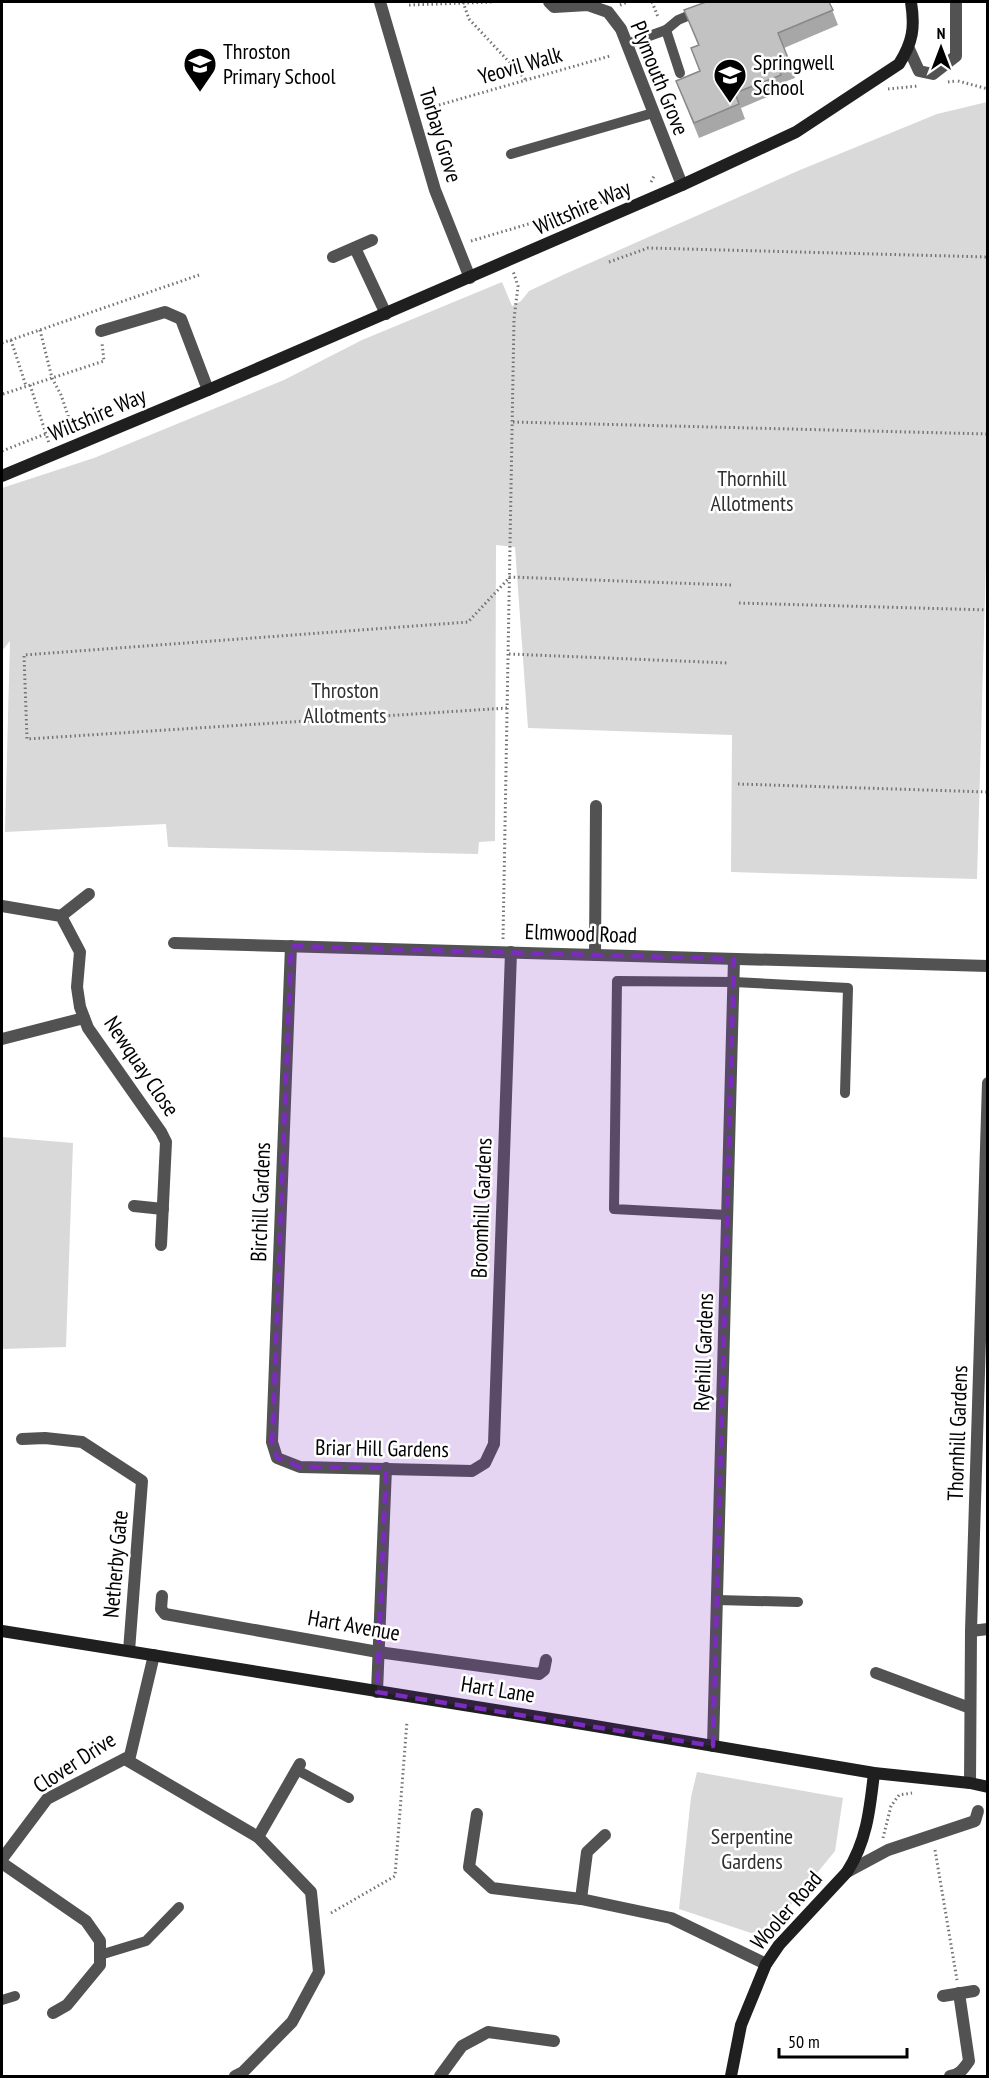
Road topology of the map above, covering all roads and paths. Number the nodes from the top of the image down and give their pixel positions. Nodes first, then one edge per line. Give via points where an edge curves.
1 (380, 2) edge
2 (492, 2) edge
3 (549, 2) edge
4 (652, 2) edge
5 (721, 2) edge
6 (911, 2) edge
7 (956, 2) edge
8 (464, 3) edge
9 (409, 4) dead end
10 (668, 11) dead end
11 (666, 30) junction
12 (627, 44) junction
13 (909, 49) junction
14 (610, 56) dead end
15 (680, 73) dead end
16 (933, 74) junction
17 (526, 80) junction
18 (957, 81) junction
19 (945, 82) dead end
20 (923, 85) dead end
21 (888, 89) dead end
22 (987, 89) edge
23 (439, 105) dead end
24 (653, 113) junction
25 (510, 154) dead end
26 (655, 174) dead end
27 (682, 186) junction
28 (648, 188) dead end
29 (616, 198) dead end
30 (475, 239) dead end
31 (372, 240) dead end
32 (355, 248) junction
33 (333, 257) dead end
34 (987, 257) edge
35 (510, 261) junction
36 (609, 262) dead end
37 (199, 275) dead end
38 (470, 278) junction
39 (386, 314) junction
40 (40, 330) junction
41 (101, 331) dead end
42 (11, 340) junction
43 (2, 343) edge
44 (104, 361) dead end
45 (52, 378) junction
46 (28, 386) junction
47 (208, 390) junction
48 (3, 394) dead end
49 (513, 422) junction
50 (71, 424) junction
51 (45, 433) junction
52 (987, 434) edge
53 (78, 445) junction
54 (2, 451) edge
55 (52, 455) junction
56 (2, 476) edge
57 (510, 576) junction
58 (731, 585) dead end
59 (738, 603) dead end
60 (987, 610) edge
61 (508, 654) junction
62 (729, 663) dead end
63 (507, 708) junction
64 (738, 784) dead end
65 (987, 792) edge
66 (596, 806) dead end
67 (89, 894) dead end
68 (2, 906) edge
69 (61, 916) junction
70 (174, 943) dead end
71 (291, 946) junction
72 (507, 952) junction
73 (595, 955) junction
74 (734, 959) junction
75 (987, 966) edge
76 (734, 982) junction
77 (84, 1018) junction
78 (2, 1039) edge
79 (987, 1083) edge
80 (845, 1093) dead end
81 (134, 1206) dead end
82 (162, 1209) junction
83 (727, 1215) junction
84 (160, 1245) dead end
85 (983, 1404) edge
86 (22, 1439) dead end
87 (277, 1458) joint
88 (485, 1463) joint
89 (386, 1468) junction
90 (162, 1596) dead end
91 (717, 1600) junction
92 (798, 1602) dead end
93 (987, 1629) edge
94 (2, 1631) edge
95 (971, 1631) junction
96 (129, 1651) junction
97 (378, 1652) junction
98 (154, 1655) junction
99 (546, 1660) dead end
100 (876, 1673) dead end
101 (377, 1692) junction
102 (970, 1708) junction
103 (407, 1720) dead end
104 (713, 1746) junction
105 (125, 1759) junction
106 (298, 1767) joint
107 (874, 1773) junction
108 (970, 1783) junction
109 (987, 1787) edge
110 (919, 1791) dead end
111 (349, 1798) dead end
112 (978, 1811) dead end
113 (477, 1814) dead end
114 (605, 1834) dead end
115 (258, 1837) junction
116 (883, 1840) dead end
117 (934, 1842) dead end
118 (2, 1861) edge
119 (847, 1872) junction
120 (580, 1899) junction
121 (179, 1907) dead end
122 (331, 1913) dead end
123 (100, 1955) junction
124 (766, 1964) junction
125 (974, 1991) dead end
126 (959, 1993) junction
127 (15, 1996) dead end
128 (943, 1996) dead end
129 (2, 2000) edge
130 (53, 2013) dead end
131 (554, 2042) dead end
132 (241, 2075) edge
133 (440, 2076) edge
134 (731, 2076) edge
135 (950, 2076) edge

1 - 38 street, Torbay Grove via 435,190
2 - 8 path
3 - 12 street, Plymouth Grove via 554,7 588,5 608,12
4 - 10 path via 658,17
5 - 11 lane via 678,20
6 - 13 street via 915,22
7 - 16 street via 956,56
8 - 9 path
8 - 17 path via 469,19
11 - 12 lane
11 - 15 lane
12 - 24 street, Plymouth Grove
13 - 16 street via 919,71
13 - 27 street, Wiltshire Way via 899,63 796,132
14 - 17 path, Yeovil Walk
16 - 18 path
17 - 23 path, Yeovil Walk
18 - 19 path
18 - 22 path
20 - 21 path
24 - 25 lane
24 - 27 street, Plymouth Grove
26 - 28 path
27 - 35 street, Wiltshire Way
29 - 30 path
31 - 32 street
32 - 33 street
32 - 39 street
34 - 36 path via 648,248
35 - 38 street, Wiltshire Way
35 - 49 path via 518,286
37 - 40 path
38 - 39 street, Wiltshire Way
39 - 47 street, Wiltshire Way
40 - 42 path
40 - 45 path
41 - 47 street via 165,312 181,320
42 - 43 path
42 - 46 path
44 - 45 path
45 - 46 path
45 - 50 path
46 - 48 path
46 - 51 path
47 - 53 street, Wiltshire Way
49 - 52 path
49 - 57 path
50 - 51 path
50 - 53 path
51 - 54 path
51 - 55 path
53 - 55 street, Wiltshire Way
55 - 56 street, Wiltshire Way
57 - 58 path
57 - 61 path
57 - 63 path via 468,622 24,655 27,739
59 - 60 path
61 - 62 path
61 - 63 path
63 - 72 path
64 - 65 path
66 - 73 street
67 - 69 street
68 - 69 street
69 - 77 street, Newquay Close via 80,952 78,987
70 - 71 street, Elmwood Road
71 - 72 street, Elmwood Road
71 - 87 street, Birchill Gardens via 272,1442
72 - 73 street, Elmwood Road
72 - 88 street, Broomhill Gardens via 494,1443
73 - 74 street, Elmwood Road
74 - 75 street, Elmwood Road
74 - 76 street, Ryehill Gardens
76 - 80 lane via 848,988
76 - 83 street, Ryehill Gardens
76 - 83 lane via 617,981 614,1209
77 - 78 street
77 - 82 street, Newquay Close via 166,1142
79 - 85 street, Thornhill Gardens
81 - 82 street
82 - 84 street, Newquay Close
83 - 91 street, Ryehill Gardens
85 - 95 street, Thornhill Gardens
86 - 96 street, Netherby Gate via 82,1442 142,1480
87 - 89 street, Briar Hill Gardens via 300,1467
88 - 89 street, Briar Hill Gardens via 472,1471
89 - 97 street
90 - 97 street, Hart Avenue via 161,1609 165,1614
91 - 92 lane
91 - 104 street, Ryehill Gardens
93 - 95 street
94 - 96 street, Hart Lane
95 - 102 street, Thornhill Gardens
96 - 98 street, Hart Lane
97 - 99 street, Hart Avenue via 539,1674
97 - 101 street
98 - 101 street, Hart Lane
98 - 105 street, Clover Drive via 130,1756
100 - 102 street
101 - 104 street, Hart Lane
102 - 108 street, Thornhill Gardens
103 - 122 path via 395,1876
104 - 107 street, Hart Lane
105 - 115 street
105 - 118 street, Clover Drive via 47,1800
106 - 111 lane
106 - 115 street
107 - 108 street, Hart Lane
107 - 119 street, Wooler Road via 868,1825
108 - 109 street, Hart Lane
110 - 116 path via 899,1795 891,1806
112 - 119 street via 975,1821 888,1851
113 - 120 street via 469,1867 492,1888
114 - 120 street via 587,1852
115 - 132 street via 311,1892 319,1972 292,2022
117 - 126 path
118 - 123 street via 86,1921 100,1941
119 - 124 street, Wooler Road
120 - 124 street via 671,1918
121 - 123 lane via 146,1941
123 - 130 street via 100,1965 67,2005
124 - 134 street, Wooler Road via 741,2025
125 - 126 street
126 - 128 street
126 - 135 street via 969,2061 964,2069
127 - 129 lane
131 - 133 street via 488,2032 462,2046

